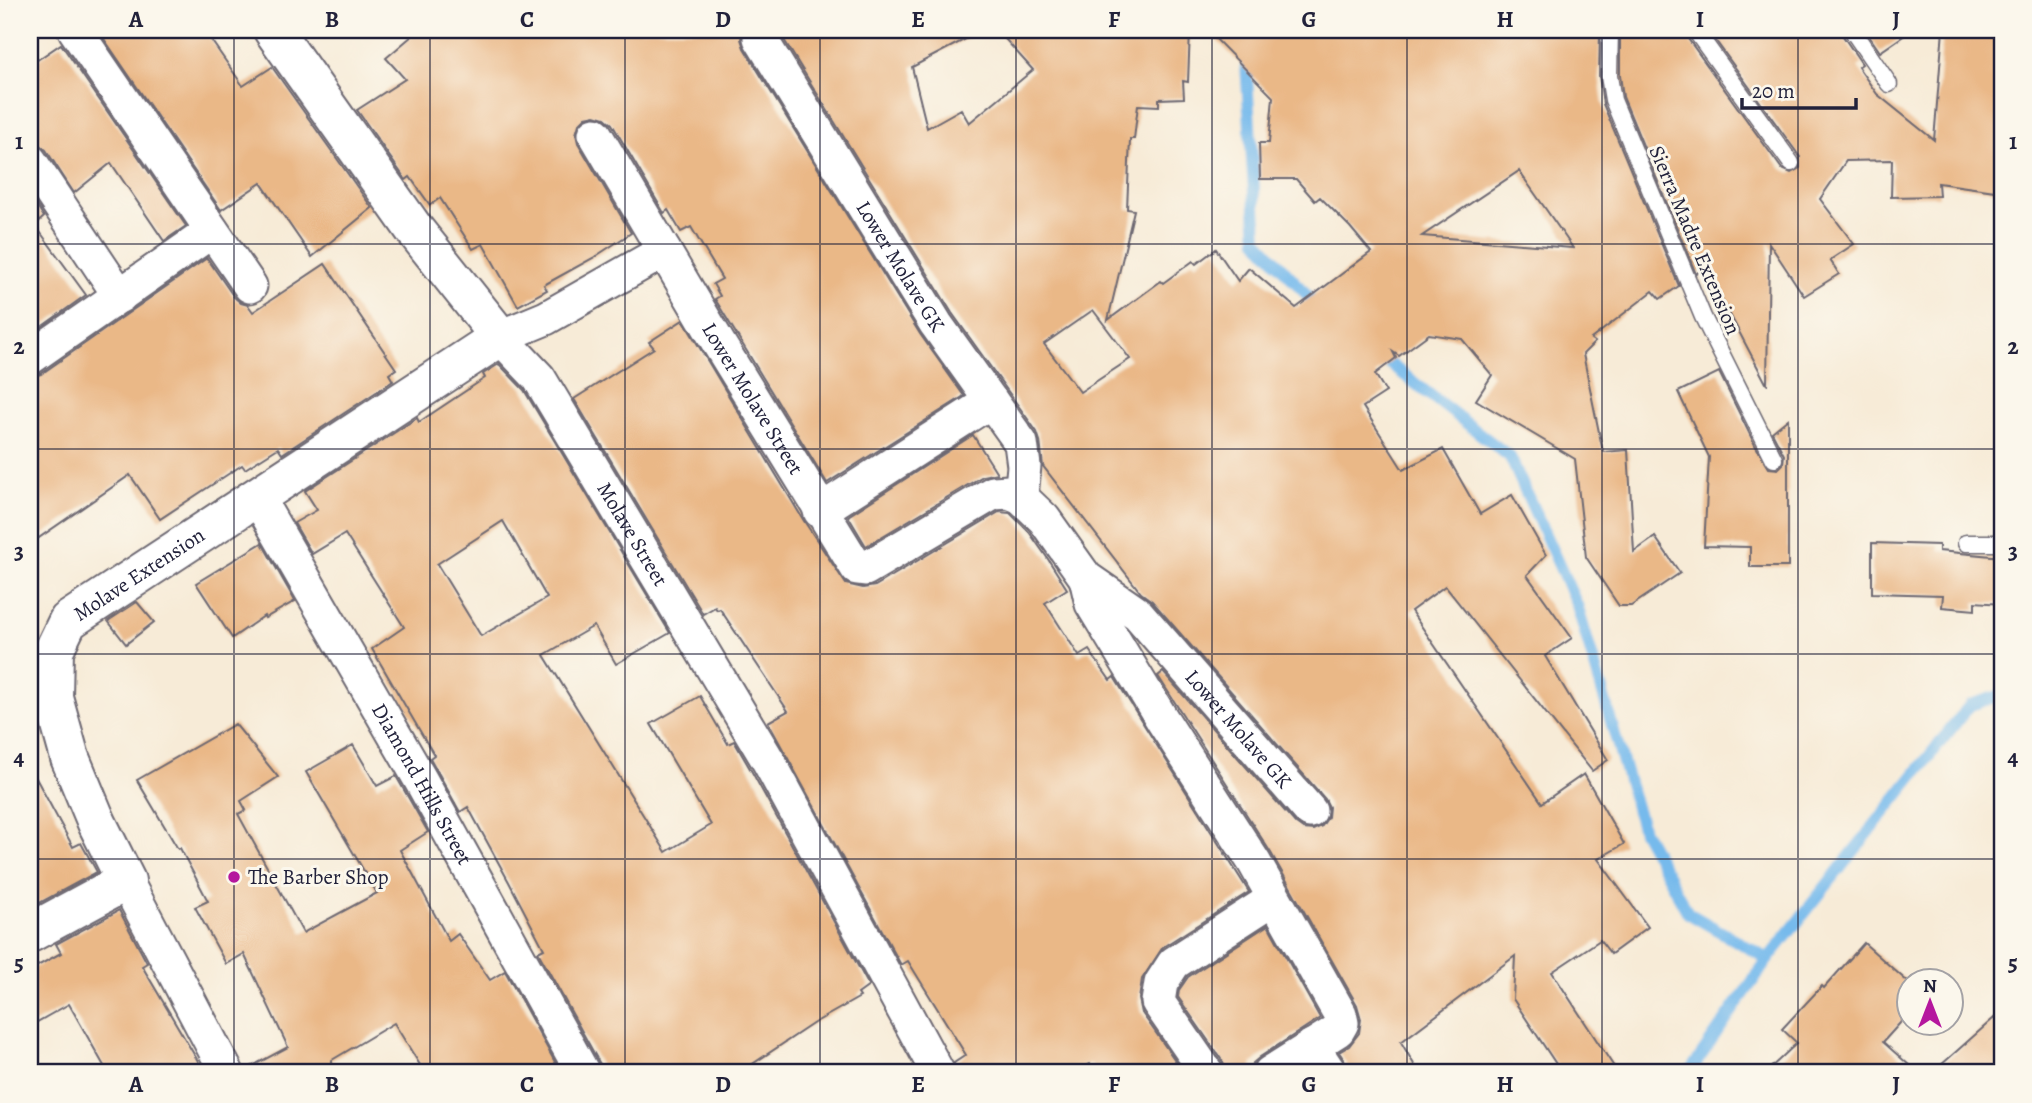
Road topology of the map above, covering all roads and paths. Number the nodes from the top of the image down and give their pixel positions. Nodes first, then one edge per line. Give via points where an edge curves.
1 (75, 30) edge
2 (273, 30) edge
3 (1610, 30) edge
4 (1695, 30) edge
5 (1852, 30) edge
6 (760, 38) dead end
7 (1889, 84) dead end
8 (595, 134) dead end
9 (1791, 163) dead end
10 (35, 181) edge
11 (212, 231) junction
12 (664, 251) junction
13 (250, 286) dead end
14 (120, 296) junction
15 (500, 337) junction
16 (30, 358) edge
17 (991, 401) junction
18 (1774, 459) dead end
19 (1007, 495) junction
20 (257, 497) junction
21 (820, 510) junction
22 (1966, 543) dead end
23 (2002, 543) edge
24 (1086, 578) junction
25 (1310, 811) dead end
26 (126, 881) junction
27 (1273, 899) junction
28 (30, 933) edge
29 (1311, 1046) junction
30 (227, 1073) edge
31 (583, 1073) edge
32 (938, 1073) edge
33 (1208, 1073) edge
34 (1270, 1073) edge
35 (1330, 1073) edge

1 - 11 street
2 - 15 street, Molave Street via 414,229
3 - 18 lane, Sierra Madre Extension via 1613,100 1703,317
4 - 9 lane
5 - 7 lane
6 - 17 street, Lower Molave GK via 936,324
8 - 12 street, Lower Molave Street
10 - 14 street
11 - 13 street
11 - 14 street
12 - 15 street via 546,318
12 - 21 street, Lower Molave Street
14 - 16 street
15 - 20 street, Molave Extension
15 - 32 street, Molave Street via 539,378 769,762
17 - 19 street, Lower Molave GK via 1021,443 1024,466
17 - 21 street
19 - 21 street, Lower Molave Street via 865,569 857,568
19 - 24 street, Lower Molave GK via 1044,519
20 - 26 street, Molave Extension via 68,621 54,650 53,697 70,758
20 - 31 street, Diamond Hills Street
22 - 23 lane
24 - 25 street, Lower Molave GK via 1138,614
24 - 27 street via 1093,604
26 - 28 street
26 - 30 street
27 - 29 street via 1342,1023
27 - 33 street via 1174,963 1161,984 1158,1002
29 - 34 street
29 - 35 street

